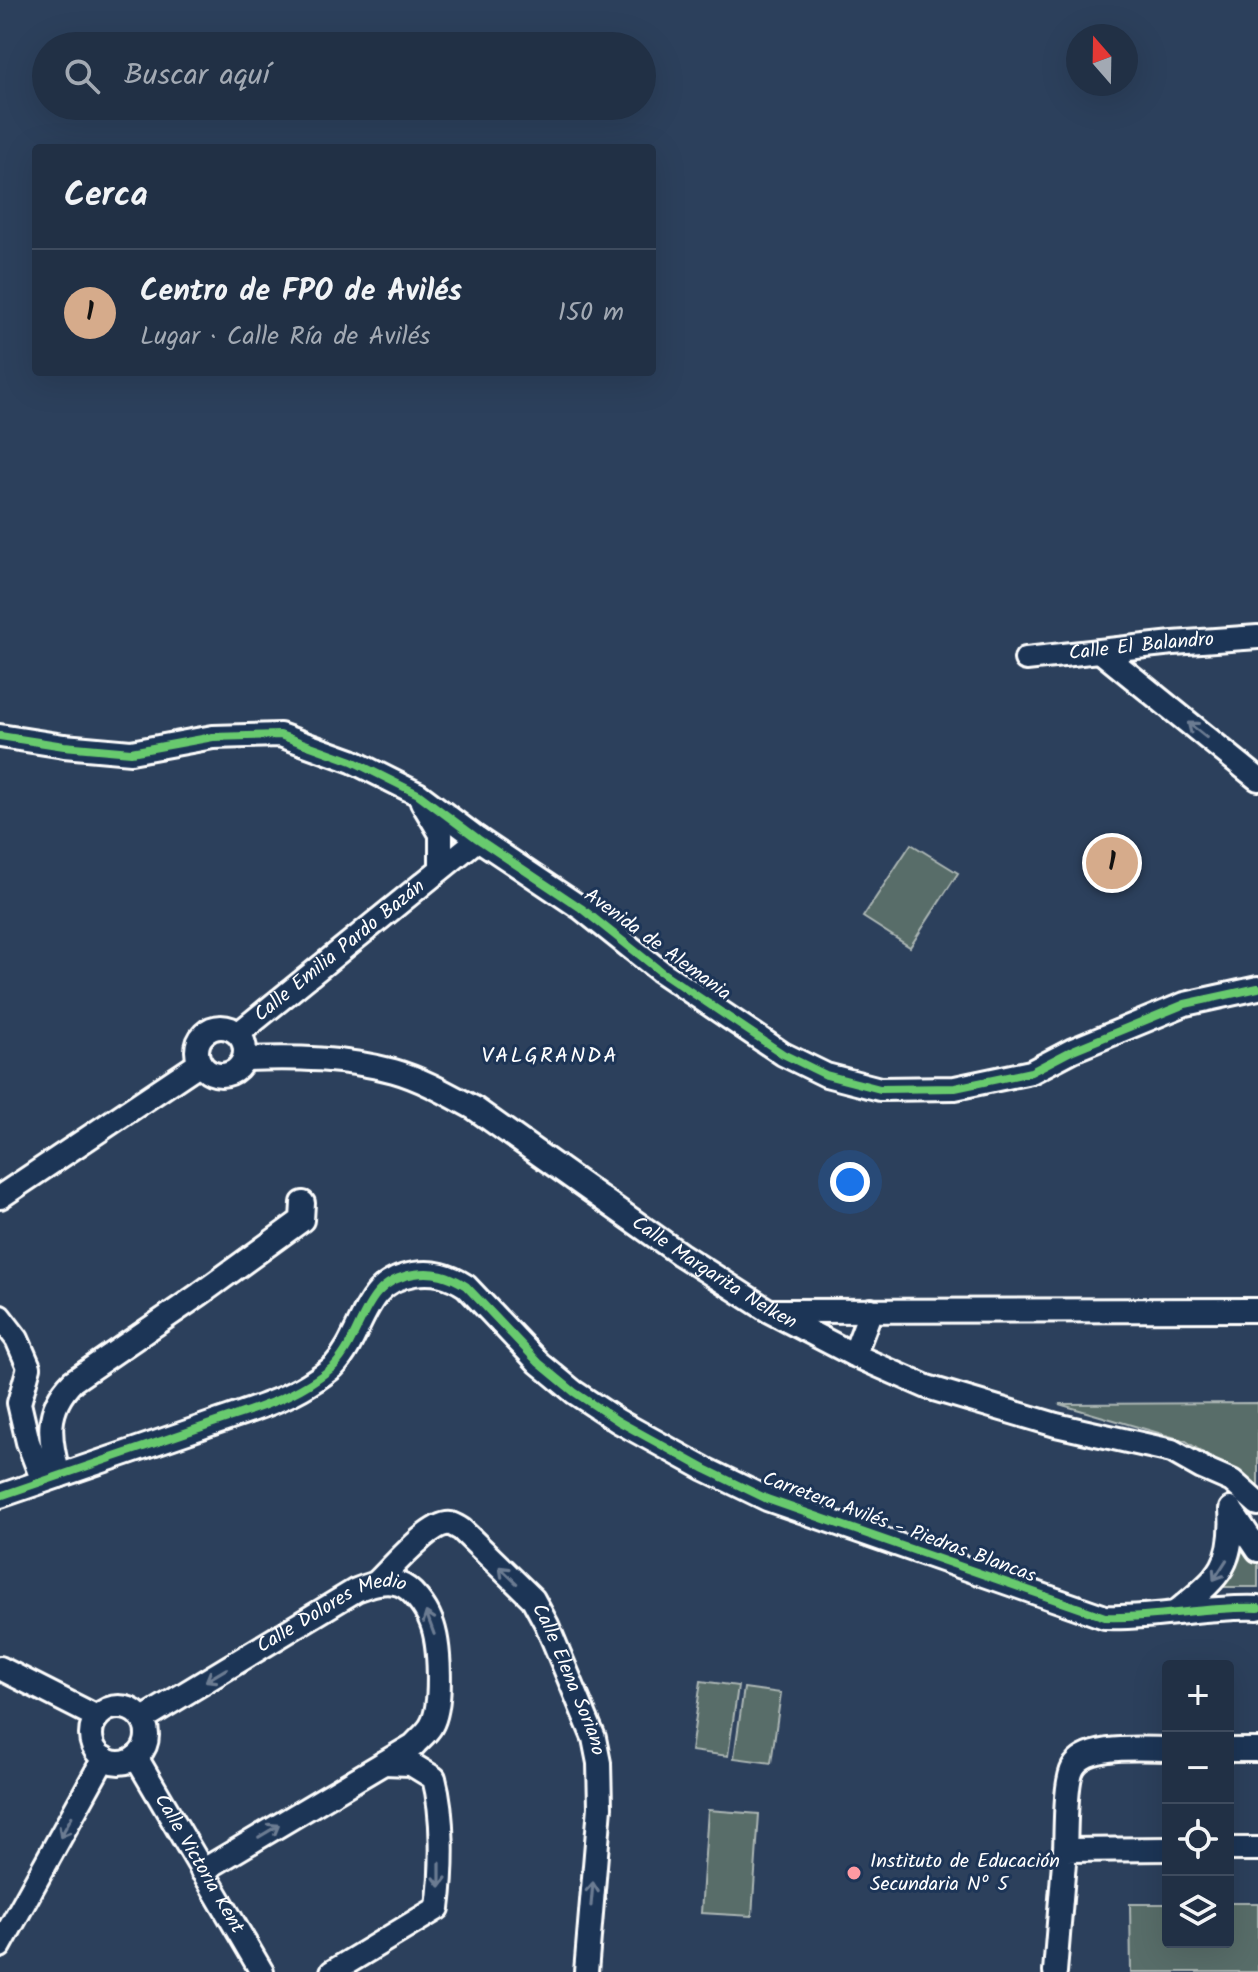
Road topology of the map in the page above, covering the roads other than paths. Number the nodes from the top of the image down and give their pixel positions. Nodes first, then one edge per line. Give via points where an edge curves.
1 (1258, 637) edge
2 (1100, 651) junction
3 (1026, 659) dead end
4 (0, 736) edge
5 (1258, 779) edge
6 (418, 794) junction
7 (478, 839) junction
8 (441, 866) junction
9 (1258, 988) edge
10 (239, 1033) junction
11 (245, 1059) junction
12 (200, 1063) junction
13 (0, 1197) edge
14 (303, 1203) dead end
15 (871, 1310) junction
16 (1258, 1310) edge
17 (769, 1311) junction
18 (0, 1317) edge
19 (854, 1355) junction
20 (1202, 1468) junction
21 (51, 1478) junction
22 (0, 1496) edge
23 (1258, 1504) edge
24 (1231, 1509) junction
25 (1258, 1550) edge
26 (377, 1582) junction
27 (1258, 1608) edge
28 (1175, 1614) junction
29 (0, 1668) edge
30 (97, 1717) junction
31 (143, 1719) junction
32 (1162, 1749) edge
33 (1234, 1750) edge
34 (1258, 1750) edge
35 (136, 1757) junction
36 (104, 1758) junction
37 (383, 1763) junction
38 (1162, 1849) edge
39 (1234, 1849) edge
40 (1258, 1849) edge
41 (1065, 1850) junction
42 (202, 1871) junction
43 (0, 1946) edge
44 (262, 1972) edge
45 (332, 1972) edge
46 (586, 1972) edge
47 (1055, 1972) edge

1 - 2 street, Calle El Balandro
2 - 3 street, Calle El Balandro
5 -> 2 street
4 - 6 street, Avenida de Alemania via 131,752 213,737 280,735 352,761
6 - 7 street, Avenida de Alemania
6 - 8 street, Calle Emilia Pardo Bazán via 441,834
7 - 8 street, Calle Emilia Pardo Bazán
7 - 9 street, Avenida de Alemania via 783,1054 826,1075 880,1089 955,1088 1031,1072 1185,1004
8 - 10 street, Calle Emilia Pardo Bazán
10 - 11 street
10 - 12 street via 222,1027 203,1034 197,1051
11 - 12 street via 237,1070 220,1076
11 - 17 street, Calle Margarita Nelken via 344,1061 395,1071 438,1088
12 - 13 street
14 - 21 street via 302,1220 61,1393 51,1418
15 - 16 street
15 - 17 street
15 - 19 street
17 - 19 street, Calle Margarita Nelken
18 - 21 street via 29,1367 19,1403 28,1442
19 - 20 street, Calle Margarita Nelken via 927,1387 1056,1425 1172,1451
20 - 23 street, Calle Margarita Nelken via 1232,1481
20 - 24 street
21 - 22 street, Carretera Avilés - Piedras Blancas
21 - 28 street, Carretera Avilés - Piedras Blancas via 264,1405 309,1384 334,1366 385,1284 430,1272 466,1286 574,1392 767,1499 1105,1617
24 - 25 street
24 -> 28 street via 1233,1538 1222,1570
26 -> 31 street, Calle Dolores Medio
37 -> 26 street, Calle Dolores Medio via 414,1745 432,1726 438,1674 432,1621 419,1599 400,1584
46 -> 26 street, Calle Elena Soriano via 599,1763 594,1738 547,1625 533,1599 451,1524 427,1533
27 - 28 street, Carretera Avilés - Piedras Blancas
29 - 30 street
30 - 31 street via 118,1706
30 - 36 street via 92,1742
31 - 35 street via 146,1742
32 - 41 street via 1111,1749 1085,1756 1072,1768
33 - 34 street
35 - 36 street via 119,1763
35 - 42 street, Calle Victoria Kent
36 -> 43 street
42 -> 37 street, Calle Dolores Medio
37 -> 45 street via 411,1764 434,1778 439,1797 438,1908
38 - 41 street
39 - 40 street
41 - 47 street
42 - 44 street, Calle Victoria Kent

